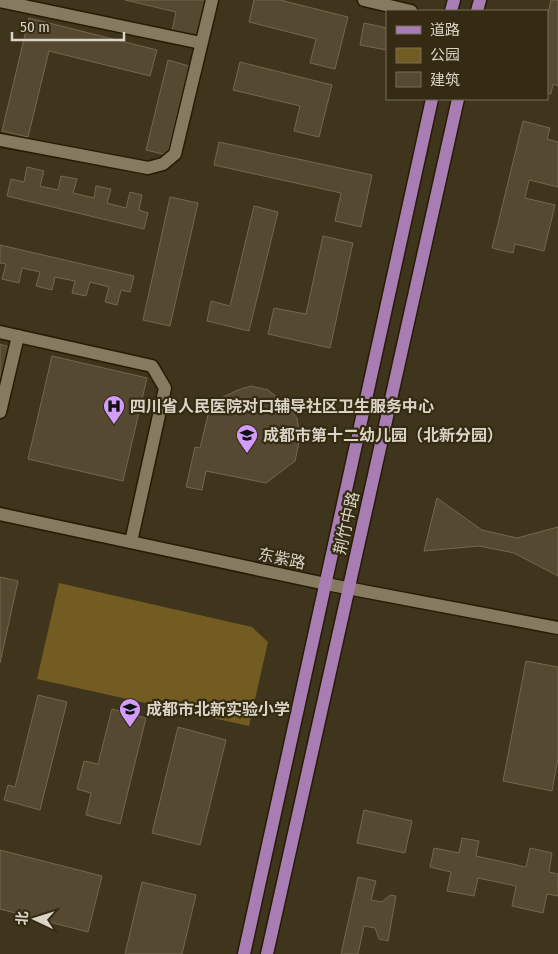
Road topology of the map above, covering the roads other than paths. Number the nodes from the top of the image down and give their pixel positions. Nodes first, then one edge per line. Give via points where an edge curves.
1 (212, 0) edge
2 (364, 0) edge
3 (0, 1) edge
4 (406, 10) edge
5 (201, 43) junction
6 (432, 100) edge
7 (458, 100) edge
8 (0, 140) edge
9 (0, 332) edge
10 (18, 336) junction
11 (0, 412) edge
12 (0, 514) edge
13 (131, 542) junction
14 (326, 584) junction
15 (348, 587) junction
16 (558, 628) edge
17 (244, 954) edge
18 (267, 954) edge

1 - 5 street
2 - 4 street
3 - 5 street
5 - 8 street via 176,154 163,164 148,168
6 - 14 main road, 荆竹中路
7 - 15 main road, 荆竹中路
9 - 10 street
10 - 11 street
10 - 13 street via 152,366 165,388
12 - 13 street, 东紫路
13 - 14 street, 东紫路
14 - 15 street, 东紫路
14 - 17 main road, 荆竹中路
15 - 16 street, 东紫路
15 - 18 main road, 荆竹中路

